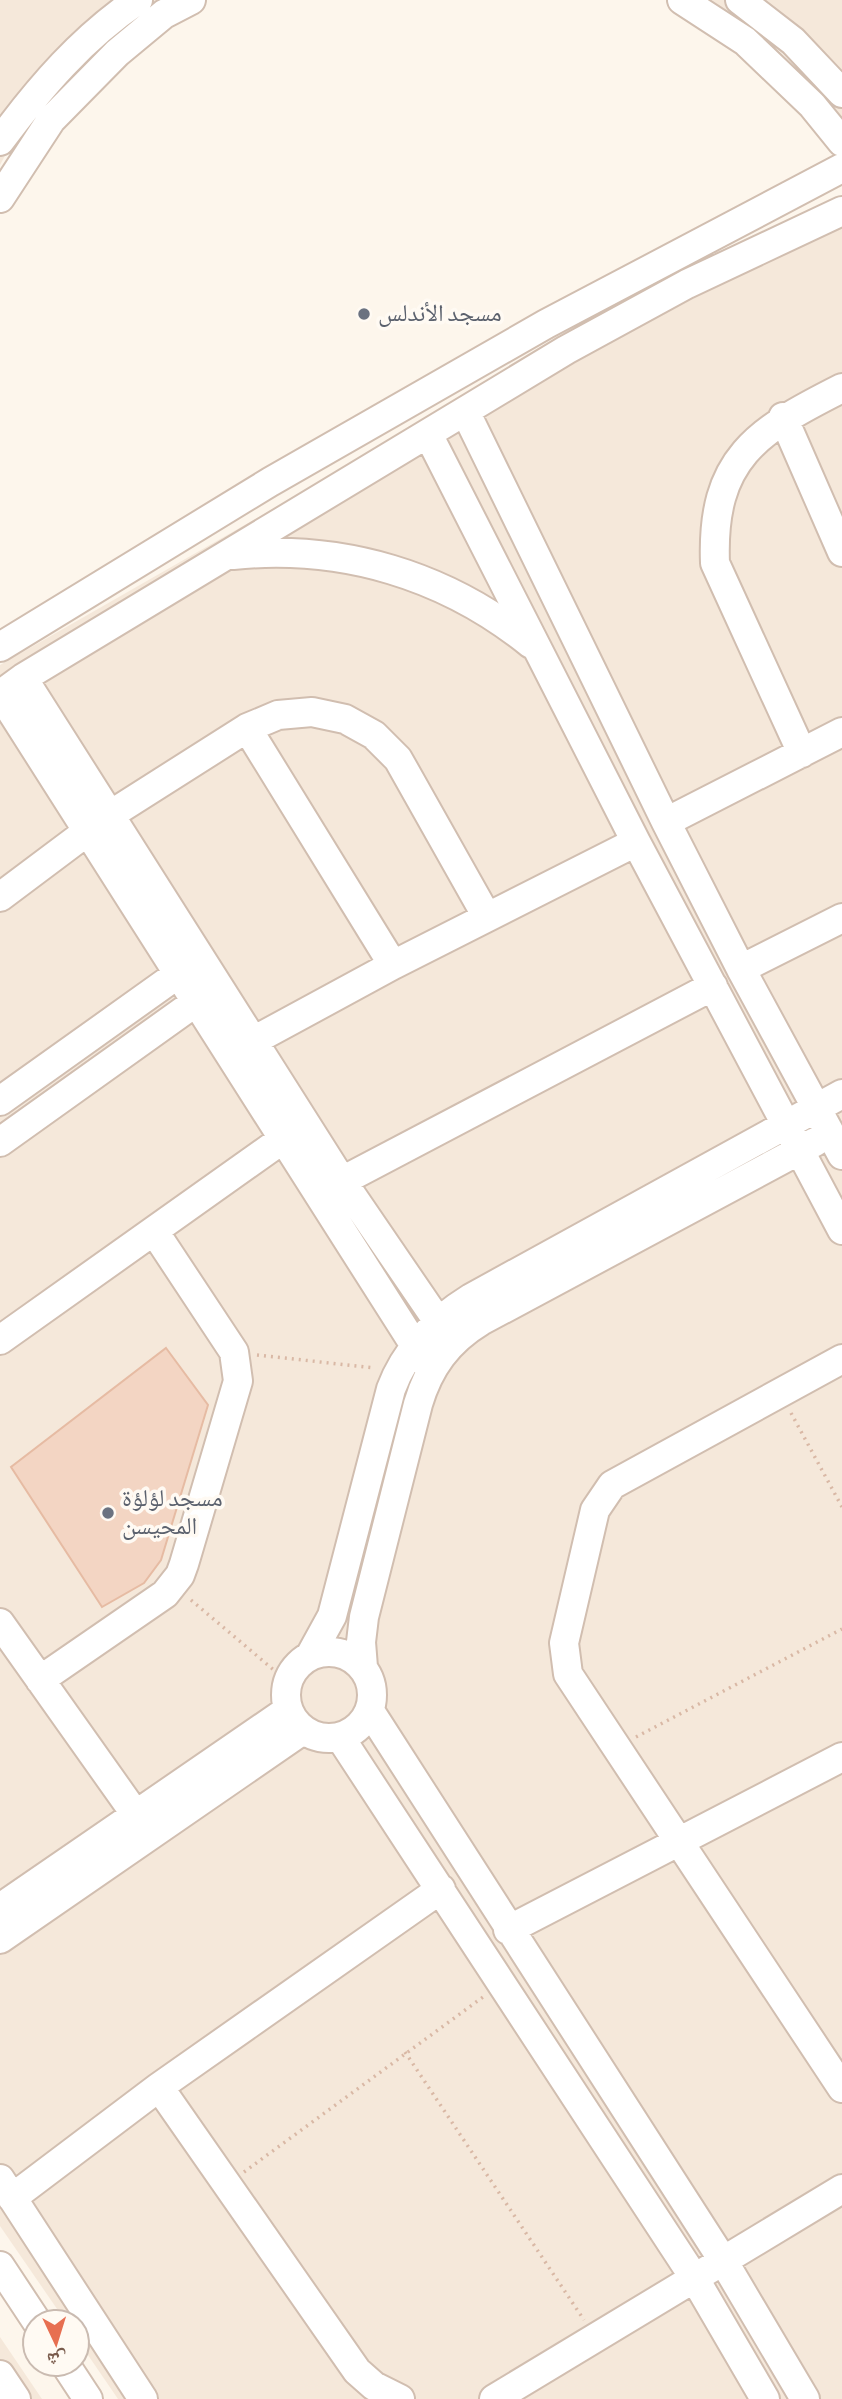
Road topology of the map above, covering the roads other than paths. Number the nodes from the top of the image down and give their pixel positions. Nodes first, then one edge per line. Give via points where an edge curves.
1 (138, 0) edge
2 (191, 0) edge
3 (682, 0) edge
4 (740, 0) edge
5 (842, 93) edge
6 (0, 141) edge
7 (842, 142) edge
8 (842, 167) edge
9 (0, 198) edge
10 (842, 211) edge
11 (842, 388) edge
12 (464, 411) junction
13 (783, 417) junction
14 (428, 434) junction
15 (486, 457) junction
16 (450, 477) junction
17 (842, 551) edge
18 (226, 555) junction
19 (0, 647) edge
20 (538, 650) junction
21 (23, 678) junction
22 (0, 695) edge
23 (247, 728) junction
24 (842, 732) edge
25 (802, 753) junction
26 (666, 822) junction
27 (99, 823) junction
28 (636, 842) junction
29 (0, 897) edge
30 (487, 917) junction
31 (842, 918) edge
32 (393, 965) junction
33 (741, 969) junction
34 (178, 974) junction
35 (713, 986) junction
36 (196, 1002) junction
37 (253, 1041) junction
38 (830, 1100) edge
39 (0, 1101) edge
40 (785, 1122) junction
41 (283, 1139) junction
42 (838, 1139) edge
43 (0, 1142) edge
44 (800, 1150) junction
45 (342, 1181) junction
46 (842, 1230) edge
47 (154, 1231) junction
48 (444, 1332) junction
49 (0, 1340) edge
50 (415, 1345) junction
51 (842, 1359) edge
52 (430, 1371) junction
53 (0, 1623) edge
54 (310, 1656) junction
55 (363, 1667) junction
56 (40, 1680) junction
57 (293, 1707) junction
58 (370, 1712) junction
59 (340, 1737) junction
60 (842, 1757) edge
61 (136, 1815) junction
62 (678, 1841) junction
63 (481, 1888) junction
64 (447, 1898) junction
65 (0, 1908) edge
66 (508, 1930) junction
67 (0, 1939) edge
68 (159, 2087) junction
69 (842, 2088) edge
70 (6, 2188) edge
71 (842, 2189) edge
72 (724, 2262) junction
73 (0, 2266) edge
74 (695, 2279) junction
75 (28, 2308) edge
76 (0, 2375) edge
77 (74, 2378) edge
78 (16, 2399) edge
79 (88, 2399) edge
80 (143, 2399) edge
81 (400, 2399) edge
82 (494, 2399) edge
83 (765, 2399) edge
84 (806, 2399) edge

1 - 6 street via 108,21 44,82
2 - 9 street via 164,14 117,53 51,120
3 - 7 street via 745,41 812,105
4 - 5 street via 793,41
8 - 19 street via 546,324 270,482
10 - 12 street via 626,316
11 - 13 street
12 - 14 street
12 - 15 street
13 - 17 street
13 - 25 street via 742,456 727,480 716,516 715,563
14 - 16 street
14 - 18 street
15 - 16 street
15 - 26 street
16 - 20 street
18 - 20 street via 318,554 397,570 463,598
18 - 21 street
20 - 28 street
21 - 22 street
21 - 27 street
22 - 27 street
23 - 27 street
23 - 30 street via 278,715 312,712 345,719 374,735 398,759
23 - 32 street
24 - 25 street
25 - 26 street
26 - 33 street
27 - 29 street
27 - 34 street
27 - 37 street
28 - 30 street
28 - 35 street
30 - 32 street
31 - 33 street
32 - 37 street
33 - 38 street
34 - 36 street
34 - 39 street
35 - 40 street
35 - 45 street
36 - 41 street
36 - 43 street
37 - 45 street
38 - 40 street
38 - 42 street
40 - 44 street
40 - 48 street via 471,1298
41 - 47 street
41 - 50 street
42 - 44 street
44 - 46 street
44 - 48 street via 481,1321
45 - 48 street
47 - 49 street
47 - 56 street via 234,1352 238,1381 174,1586
48 - 50 street
48 - 52 street
50 - 52 street
50 - 54 street via 398,1370 332,1616
51 - 62 street via 612,1485 595,1510 564,1659 568,1674
52 - 55 street via 364,1617
53 - 56 street
54 - 55 street via 344,1654
54 - 57 street via 293,1671
55 - 58 street via 372,1688
56 - 61 street
57 - 59 street via 321,1738
57 - 61 street
57 - 67 street
58 - 59 street via 355,1731
58 - 63 street
59 - 64 street
60 - 62 street
61 - 65 street
62 - 66 street
62 - 69 street
63 - 64 street
63 - 66 street
64 - 68 street
64 - 74 street
66 - 72 street
68 - 70 street
68 - 81 street via 357,2371
70 - 80 street
71 - 72 street
72 - 74 street
72 - 84 street
73 - 75 street
74 - 82 street
74 - 83 street
76 - 78 street
77 - 79 street

